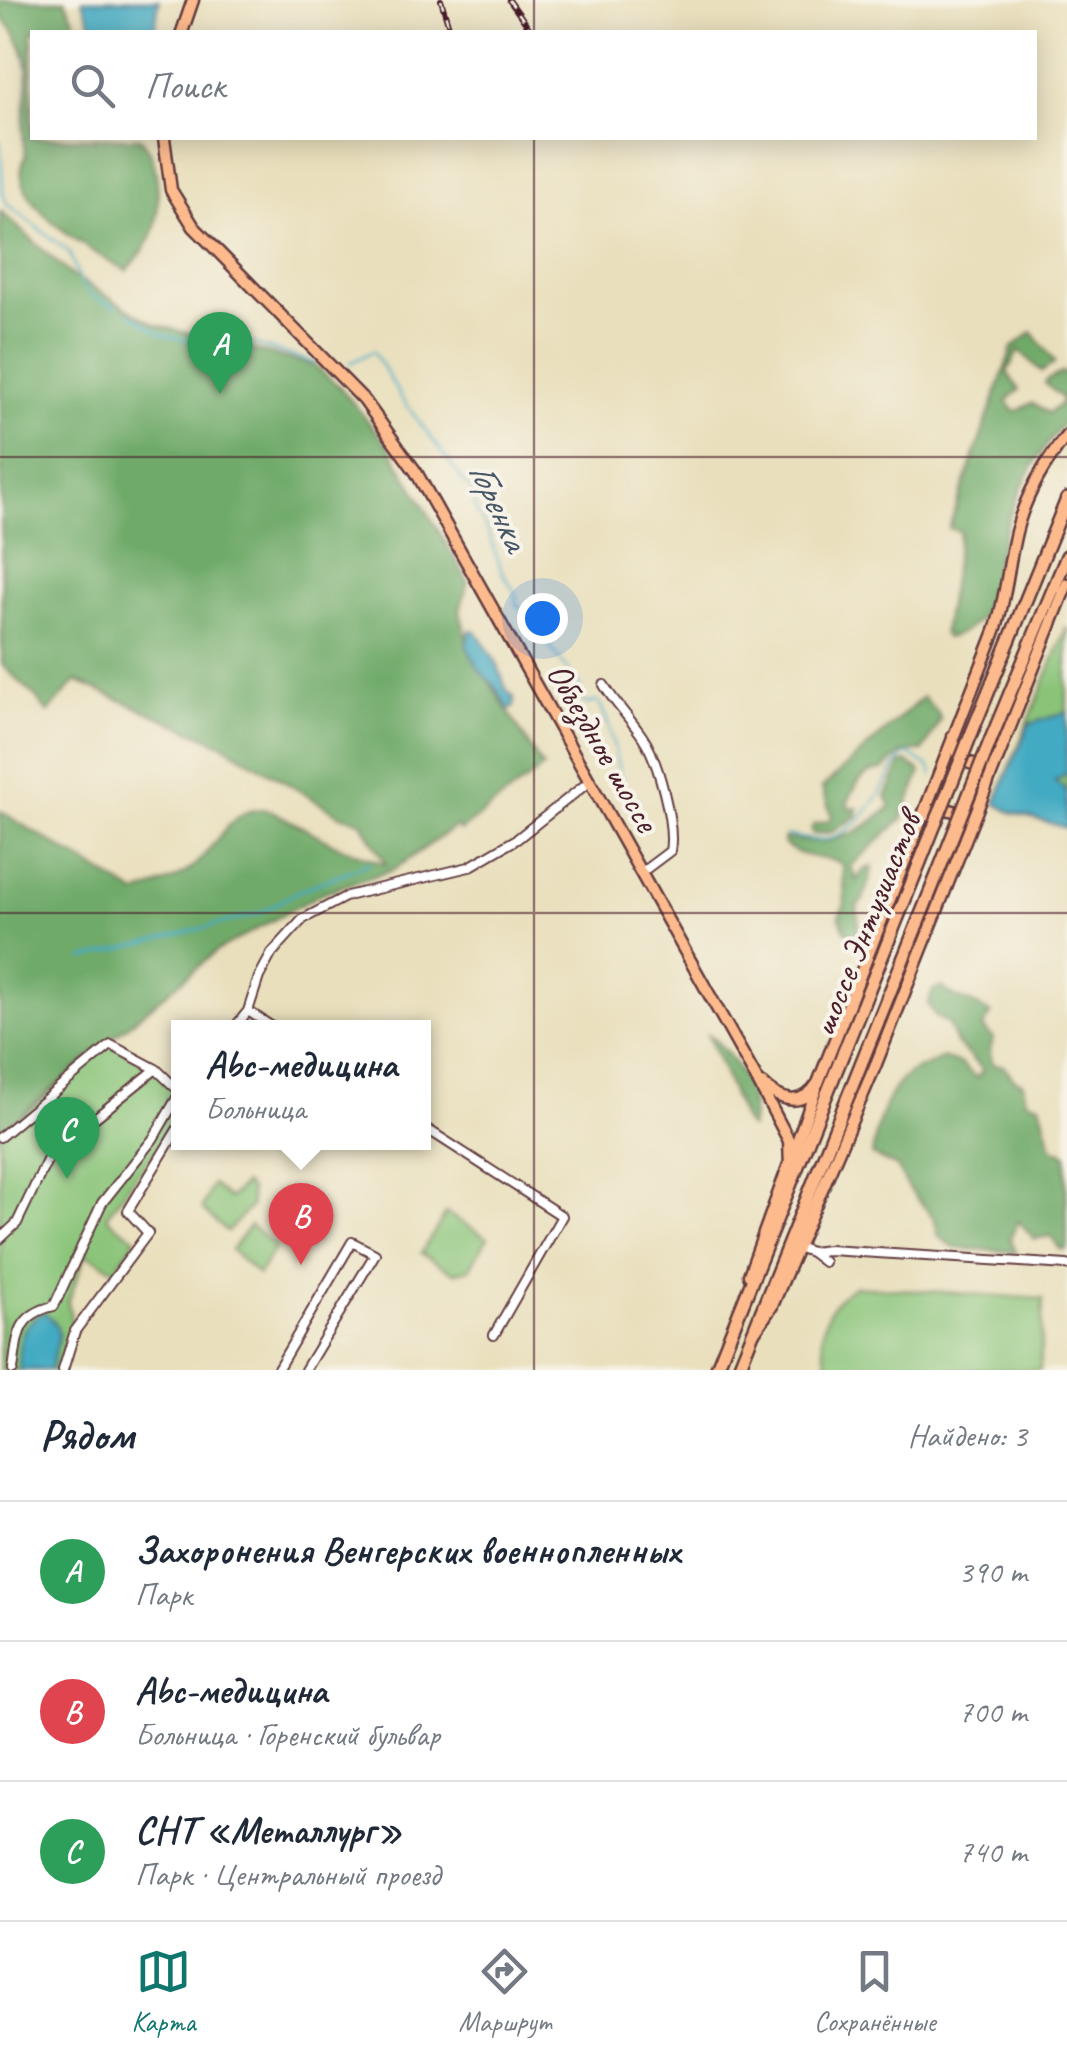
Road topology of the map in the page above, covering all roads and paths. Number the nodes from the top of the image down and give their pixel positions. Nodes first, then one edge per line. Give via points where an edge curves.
1 (193, 0) edge
2 (183, 30) edge
3 (164, 140) edge
4 (1067, 435) edge
5 (1067, 500) edge
6 (1067, 556) edge
7 (1067, 584) edge
8 (604, 685) dead end
9 (953, 735) junction
10 (999, 753) junction
11 (590, 781) junction
12 (919, 819) junction
13 (966, 836) junction
14 (642, 872) junction
15 (248, 1010) junction
16 (240, 1020) edge
17 (262, 1020) edge
18 (156, 1069) junction
19 (755, 1076) junction
20 (818, 1083) junction
21 (171, 1085) edge
22 (171, 1105) edge
23 (431, 1132) edge
24 (0, 1137) edge
25 (171, 1140) edge
26 (790, 1166) junction
27 (0, 1239) edge
28 (797, 1246) junction
29 (811, 1252) junction
30 (824, 1262) dead end
31 (1067, 1264) edge
32 (733, 1327) junction
33 (753, 1333) junction
34 (494, 1335) dead end
35 (13, 1370) edge
36 (63, 1370) edge
37 (277, 1370) edge
38 (305, 1370) edge
39 (716, 1370) edge
40 (738, 1370) edge

1 - 2 main road
3 - 11 main road, Объездное шоссе via 172,190 194,227 392,435
4 - 9 main road via 1024,509 1000,614
5 - 32 highway, шоссе Энтузиастов, bridge
6 - 33 highway, шоссе Энтузиастов, bridge
7 - 10 main road
8 - 14 street via 654,758 671,828 670,852
9 - 10 main road via 956,752 968,763 985,764
9 - 12 main road
10 - 13 main road
11 - 14 main road, Объездное шоссе
11 - 15 street via 517,839 470,866 347,896 303,920 272,953
12 - 13 main road via 933,809 950,809 963,820
12 - 20 main road
13 - 28 main road
14 - 19 main road, Объездное шоссе
15 - 16 street
15 - 17 street
18 - 21 street
18 - 24 street via 111,1045
18 - 27 street via 50,1154 17,1224
19 - 20 main road via 788,1100 804,1098
19 - 26 main road, Объездное шоссе via 789,1141
20 - 26 main road
22 - 35 street via 102,1203 54,1306 24,1320
23 - 34 street via 562,1216
25 - 36 street via 128,1211 148,1234 74,1331
26 - 32 main road
28 - 29 street
28 - 33 main road
29 - 30 street
29 - 31 street
32 - 39 highway, шоссе Энтузиастов
33 - 40 highway, шоссе Энтузиастов
37 - 38 street via 352,1242 375,1254

